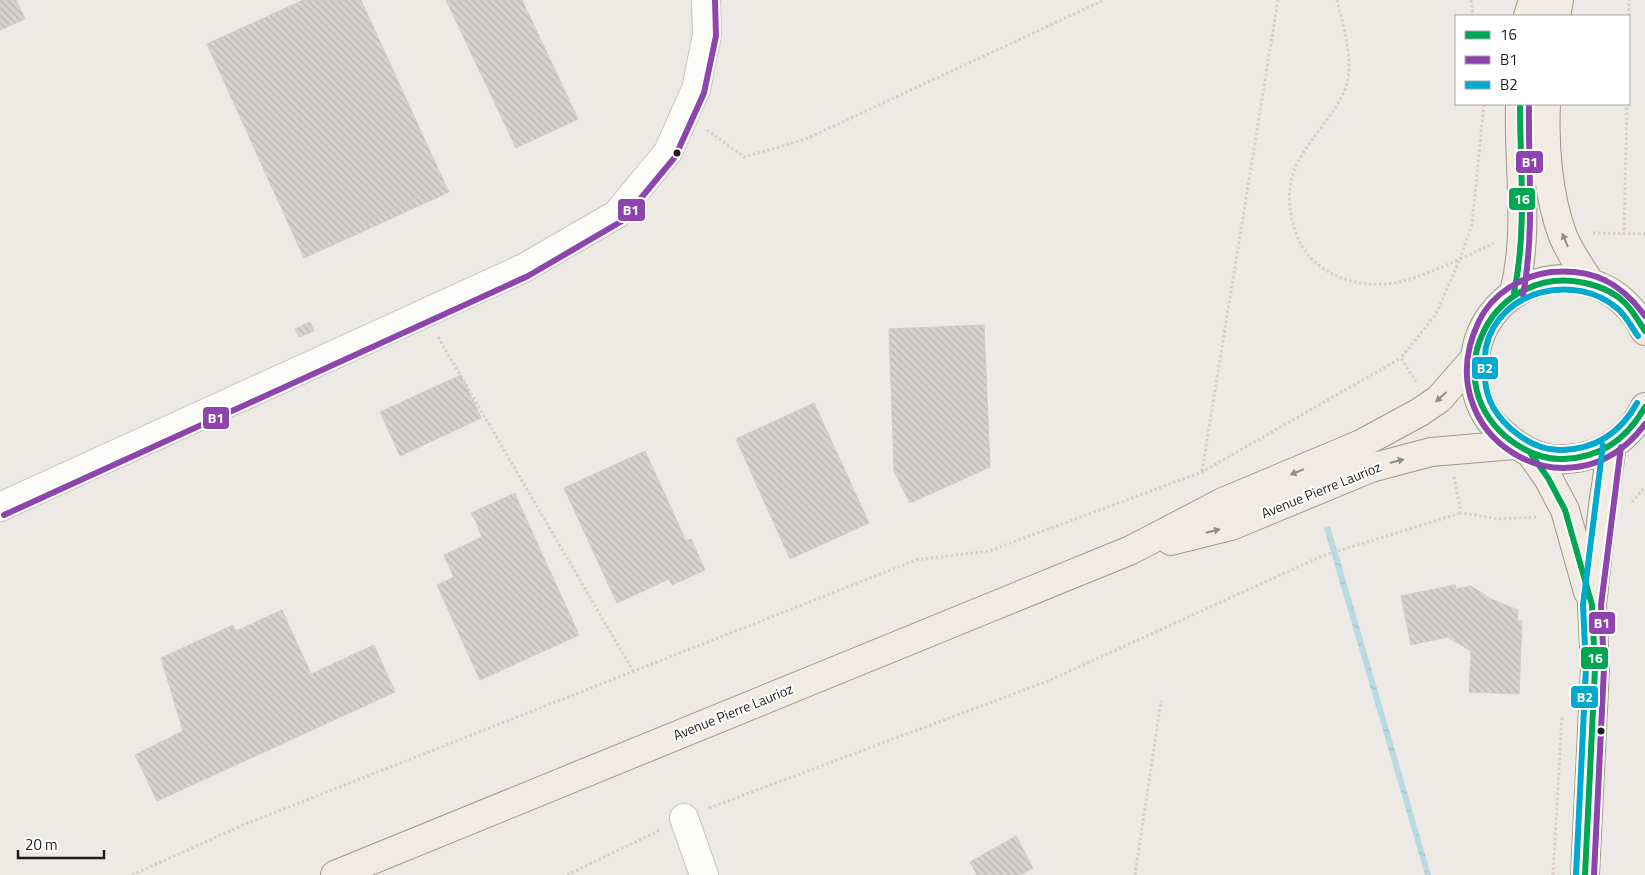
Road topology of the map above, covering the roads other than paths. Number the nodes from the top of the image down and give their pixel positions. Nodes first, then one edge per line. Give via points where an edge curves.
1 (706, 0) edge
2 (1533, 0) edge
3 (1559, 0) edge
4 (1528, 15) edge
5 (1556, 15) edge
6 (1520, 105) edge
7 (1546, 105) edge
8 (1601, 288) junction
9 (1514, 293) junction
10 (1645, 296) edge
11 (1645, 331) edge
12 (1473, 360) junction
13 (1645, 408) edge
14 (1612, 446) junction
15 (1522, 449) junction
16 (0, 507) edge
17 (1131, 550) junction
18 (1592, 606) junction
19 (684, 818) road end
20 (335, 875) edge
21 (704, 875) edge
22 (1585, 875) edge

1 - 16 street via 708,35 696,89 668,152 618,214 524,268
2 - 4 main road
3 - 5 main road
6 - 9 main road via 1523,241
8 -> 7 main road via 1571,254 1555,211 1547,157
8 - 9 main road via 1571,279 1551,280 1532,284
8 - 10 main road
8 - 11 main road via 1631,309
9 - 12 main road via 1486,322
12 - 15 main road via 1476,393 1490,422
12 -> 17 main road, Avenue Pierre Laurioz via 1439,399 1420,412 1361,444 1223,502
13 - 14 main road via 1628,433
14 - 15 main road, Avenue Pierre Laurioz via 1581,458 1564,460
14 - 18 main road
17 -> 15 main road, Avenue Pierre Laurioz via 1232,526 1370,468 1431,452
15 - 18 main road via 1548,478 1565,510
17 - 20 main road, Avenue Pierre Laurioz
18 - 22 main road via 1595,668
19 - 21 street

